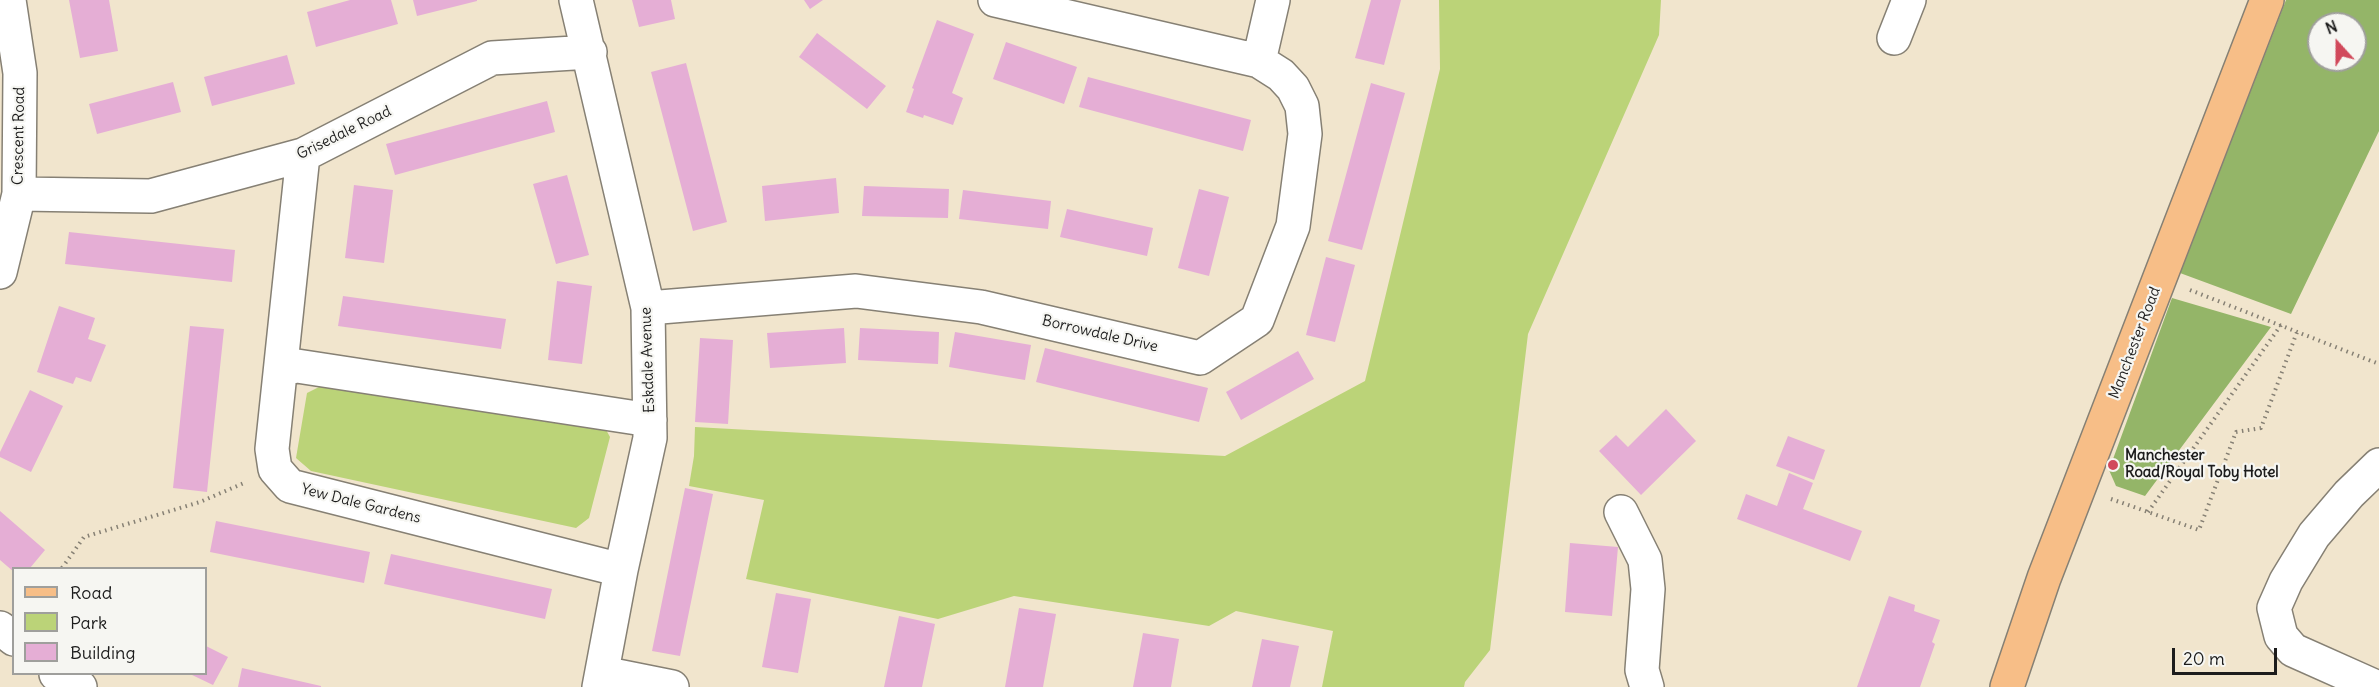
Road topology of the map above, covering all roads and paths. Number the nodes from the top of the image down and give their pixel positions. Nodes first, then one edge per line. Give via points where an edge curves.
1 (9, 0) edge
2 (576, 0) edge
3 (995, 0) edge
4 (1273, 0) edge
5 (1909, 0) edge
6 (2267, 0) edge
7 (1894, 38) dead end
8 (590, 52) junction
9 (1259, 61) junction
10 (303, 155) junction
11 (19, 194) junction
12 (0, 272) edge
13 (2202, 294) dead end
14 (648, 308) junction
15 (2280, 325) junction
16 (2297, 332) junction
17 (2379, 364) edge
18 (281, 369) junction
19 (650, 420) junction
20 (2379, 465) edge
21 (275, 469) junction
22 (2101, 496) dead end
23 (1621, 512) dead end
24 (2148, 512) junction
25 (63, 567) edge
26 (621, 570) junction
27 (0, 628) edge
28 (12, 637) edge
29 (58, 675) edge
30 (601, 680) edge
31 (80, 687) edge
32 (672, 687) edge
33 (1647, 687) edge
34 (2007, 687) edge
35 (2376, 687) edge

1 - 11 street, Crescent Road via 20,73
2 - 8 street, Eskdale Avenue
3 - 9 street, Borrowdale Drive
4 - 9 street
5 - 7 street
6 - 34 main road, Manchester Road via 2044,578
8 - 10 street, Grisedale Road via 492,57
8 - 14 street, Eskdale Avenue
9 - 14 street, Borrowdale Drive via 1281,75 1302,106 1305,134 1293,226 1257,320 1200,357 981,307 856,291
10 - 11 street, Grisedale Road via 151,196
10 - 18 street
11 - 12 street, Crescent Road
13 - 15 path
14 - 19 street, Eskdale Avenue
15 - 16 path
15 - 24 path
16 - 17 path
16 - 24 path via 2261,428 2236,432 2199,530
18 - 19 street via 297,366
18 - 21 street via 272,449
19 - 26 street, Eskdale Avenue via 650,438
20 - 35 street via 2314,535 2274,608 2281,636 2293,650
21 - 25 path via 200,502 84,537
21 - 26 street, Yew Dale Gardens via 290,486
22 - 24 path
23 - 33 street via 1646,560 1648,589 1642,670
26 - 30 street, Eskdale Avenue
27 - 28 street
29 - 31 street
30 - 32 street

